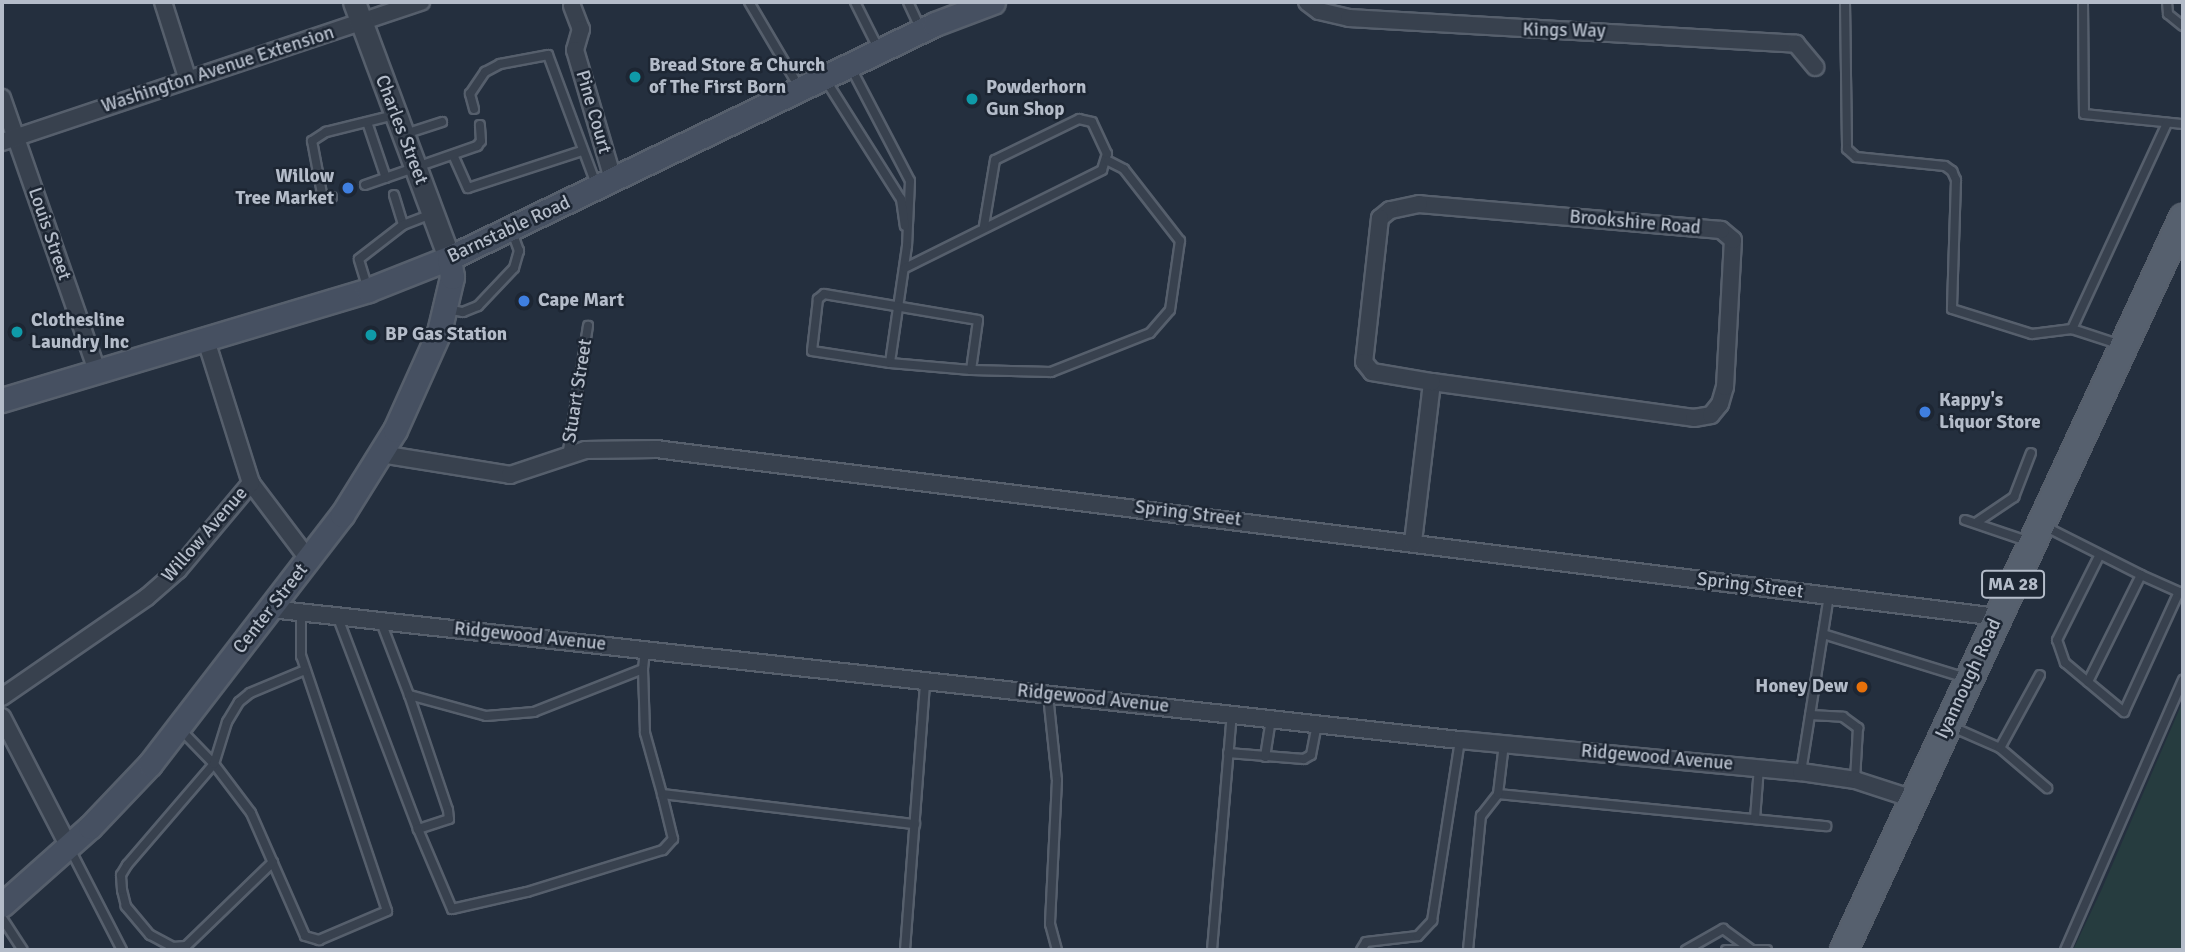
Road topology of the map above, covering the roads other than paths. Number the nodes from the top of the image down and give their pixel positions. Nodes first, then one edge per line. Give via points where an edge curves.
1 (163, 2) edge
2 (354, 2) edge
3 (421, 2) edge
4 (749, 2) edge
5 (855, 2) edge
6 (908, 2) edge
7 (993, 2) edge
8 (1307, 2) edge
9 (1845, 2) edge
10 (2083, 2) edge
11 (2167, 2) edge
12 (572, 6) dead end
13 (361, 24) junction
14 (2183, 26) edge
15 (921, 31) junction
16 (879, 51) junction
17 (849, 65) junction
18 (1815, 67) dead end
19 (187, 77) junction
20 (824, 77) junction
21 (800, 89) junction
22 (2, 98) edge
23 (474, 108) dead end
24 (394, 115) junction
25 (367, 122) junction
26 (442, 122) dead end
27 (2167, 123) junction
28 (2183, 124) edge
29 (480, 125) dead end
30 (402, 135) junction
31 (9, 140) edge
32 (582, 151) junction
33 (454, 156) junction
34 (1108, 161) junction
35 (415, 168) junction
36 (386, 178) junction
37 (605, 183) junction
38 (365, 185) dead end
39 (394, 195) dead end
40 (332, 197) dead end
41 (432, 214) junction
42 (2183, 219) edge
43 (403, 225) junction
44 (984, 226) junction
45 (511, 229) junction
46 (907, 247) junction
47 (449, 258) junction
48 (905, 268) junction
49 (368, 290) junction
50 (899, 306) junction
51 (447, 309) junction
52 (588, 326) dead end
53 (2072, 329) junction
54 (206, 340) junction
55 (2124, 346) junction
56 (890, 363) junction
57 (971, 369) junction
58 (97, 371) junction
59 (1432, 382) junction
60 (2, 400) edge
61 (2031, 453) dead end
62 (381, 454) junction
63 (567, 457) junction
64 (251, 483) junction
65 (1965, 520) dead end
66 (1977, 522) junction
67 (2037, 533) junction
68 (1413, 542) junction
69 (2099, 556) junction
70 (309, 560) junction
71 (2141, 575) junction
72 (1829, 596) junction
73 (271, 609) junction
74 (301, 612) junction
75 (1998, 617) junction
76 (338, 618) junction
77 (381, 622) junction
78 (1823, 634) junction
79 (645, 649) junction
80 (643, 669) junction
81 (305, 670) junction
82 (2040, 675) dead end
83 (1969, 679) junction
84 (2183, 680) edge
85 (925, 681) junction
86 (2088, 682) junction
87 (409, 695) junction
88 (1048, 695) junction
89 (2, 697) edge
90 (1232, 714) junction
91 (1810, 715) junction
92 (2, 717) edge
93 (1271, 719) junction
94 (1317, 724) junction
95 (1948, 724) junction
96 (178, 728) junction
97 (1460, 740) junction
98 (1504, 744) junction
99 (2000, 748) junction
100 (1228, 753) junction
101 (1265, 757) junction
102 (214, 764) junction
103 (1759, 767) junction
104 (1801, 772) junction
105 (1855, 780) junction
106 (2047, 788) dead end
107 (662, 794) junction
108 (1498, 794) junction
109 (1913, 799) junction
110 (1755, 819) junction
111 (915, 824) junction
112 (1826, 826) dead end
113 (418, 829) junction
114 (69, 847) junction
115 (273, 862) junction
116 (2, 905) edge
117 (2, 918) edge
118 (1751, 949) edge
119 (23, 950) edge
120 (122, 950) edge
121 (905, 950) edge
122 (1057, 950) edge
123 (1212, 950) edge
124 (1361, 950) edge
125 (1468, 950) edge
126 (1686, 950) edge
127 (1726, 950) edge
128 (1767, 950) edge
129 (1844, 950) edge
130 (2065, 950) edge

1 - 19 street
2 - 13 street, Charles Street
3 - 13 street, Washington Avenue Extension
4 - 21 lane
5 - 16 lane
6 - 15 lane
7 - 15 main road, Barnstable Road
8 - 18 street, Kings Way via 1319,11 1349,18 1796,44
9 - 53 lane via 1847,149 1856,157 1945,166 1952,172 1956,180 1952,309 2032,334
10 - 27 lane via 2084,114
11 - 14 lane via 2168,14
12 - 37 street, Pine Court via 581,29 575,50
13 - 19 street, Washington Avenue Extension
13 - 24 street, Charles Street
15 - 16 main road, Barnstable Road
16 - 17 main road, Barnstable Road
17 - 20 main road, Barnstable Road
17 - 46 lane via 905,166 911,195
19 - 31 street, Washington Avenue Extension
20 - 21 main road, Barnstable Road
20 - 46 lane via 901,199
21 - 37 main road, Barnstable Road
22 - 31 street, Louis Street
23 - 32 lane via 470,94 485,72 499,64 548,55
24 - 25 lane
24 - 30 street, Charles Street
25 - 36 lane
25 - 40 lane via 326,132 312,141 323,199
26 - 30 lane
27 - 28 lane
27 - 53 lane
29 - 33 lane via 481,141
30 - 35 street, Charles Street
31 - 58 street, Louis Street
32 - 33 lane via 468,188
32 - 37 lane
33 - 35 lane
34 - 44 lane via 1102,170
34 - 44 lane via 1093,122 1085,119 1015,148 995,160 990,169 992,196
34 - 57 lane via 1124,169 1180,241 1170,310 1150,333 1051,372
35 - 36 lane
35 - 41 street, Charles Street
36 - 38 lane
37 - 45 main road, Barnstable Road
39 - 43 lane
41 - 43 lane
41 - 47 street, Charles Street
42 - 55 main road, Iyannough Road / MA 28
43 - 49 lane via 359,259
44 - 48 lane
45 - 47 main road, Barnstable Road
45 - 51 lane via 519,251 514,268 478,306 463,312
46 - 48 lane
47 - 49 main road, Barnstable Road
47 - 51 main road, Center Street via 453,277
48 - 50 lane
49 - 54 main road, Barnstable Road
50 - 56 lane
50 - 56 lane via 824,295 818,299 812,351
50 - 57 lane via 978,320
51 - 62 main road, Center Street
52 - 63 lane, Stuart Street
53 - 55 lane
54 - 58 main road, Barnstable Road
54 - 64 street, Willow Avenue
55 - 67 main road, Iyannough Road / MA 28
56 - 57 lane
58 - 60 main road, Barnstable Road
59 - 59 street, Brookshire Road via 1694,418 1711,415 1725,387 1733,240 1721,230 1446,206 1403,204 1390,210 1380,218 1364,362 1372,372
59 - 68 street
61 - 66 lane via 2014,497
62 - 63 street, Spring Street via 510,475
62 - 70 main road, Center Street
63 - 68 street, Spring Street via 603,447 656,449
64 - 70 street
64 - 89 street, Willow Avenue via 178,570 147,597
65 - 66 lane
66 - 67 lane
67 - 69 lane
67 - 75 main road, Iyannough Road / MA 28
68 - 72 street, Spring Street
69 - 71 lane
69 - 86 lane via 2057,640 2065,663
70 - 73 main road, Center Street
71 - 86 lane
71 - 86 lane via 2179,592 2124,712
72 - 75 street, Spring Street
72 - 78 lane
73 - 74 street, Ridgewood Avenue
73 - 96 main road, Center Street
74 - 76 street, Ridgewood Avenue
74 - 81 lane
75 - 83 main road, Iyannough Road / MA 28
76 - 77 street, Ridgewood Avenue
76 - 113 lane
77 - 79 street, Ridgewood Avenue
77 - 87 lane
78 - 83 lane
78 - 91 lane
79 - 80 lane
79 - 85 street, Ridgewood Avenue
80 - 87 lane via 534,712 486,716
80 - 107 lane via 645,733
81 - 102 lane via 239,702 227,722
81 - 115 lane via 387,911 372,921 313,940 305,936 293,915
82 - 99 lane
83 - 95 main road, Iyannough Road / MA 28
84 - 130 lane
85 - 88 street, Ridgewood Avenue
85 - 111 lane
87 - 113 lane via 449,810 449,819
88 - 90 street, Ridgewood Avenue
88 - 122 lane via 1057,779 1050,924
90 - 93 street, Ridgewood Avenue
90 - 100 lane
91 - 104 lane
91 - 105 lane via 1843,717 1858,728
92 - 114 street
93 - 94 street, Ridgewood Avenue
93 - 101 lane
94 - 97 street, Ridgewood Avenue
94 - 101 lane via 1309,757
95 - 99 lane
95 - 109 main road, Iyannough Road / MA 28
96 - 102 lane
96 - 114 main road, Center Street via 115,802
97 - 98 street, Ridgewood Avenue
97 - 124 lane via 1432,921 1418,936 1367,942
98 - 103 street, Ridgewood Avenue
98 - 108 lane
99 - 106 lane
100 - 101 lane
100 - 123 lane
102 - 115 lane via 251,813
102 - 115 lane via 127,865 121,875 126,906 150,935 173,947 187,946
103 - 104 street, Ridgewood Avenue
103 - 110 lane
104 - 105 street, Ridgewood Avenue
105 - 109 street, Ridgewood Avenue
107 - 111 lane
107 - 113 lane via 673,839 663,850 481,905 452,909
108 - 110 lane
108 - 125 lane via 1481,816
109 - 129 main road, Iyannough Road / MA 28
110 - 112 lane
111 - 121 lane
114 - 116 main road, Center Street
114 - 120 lane
117 - 119 lane
118 - 126 lane via 1723,929
118 - 127 lane
118 - 128 lane

